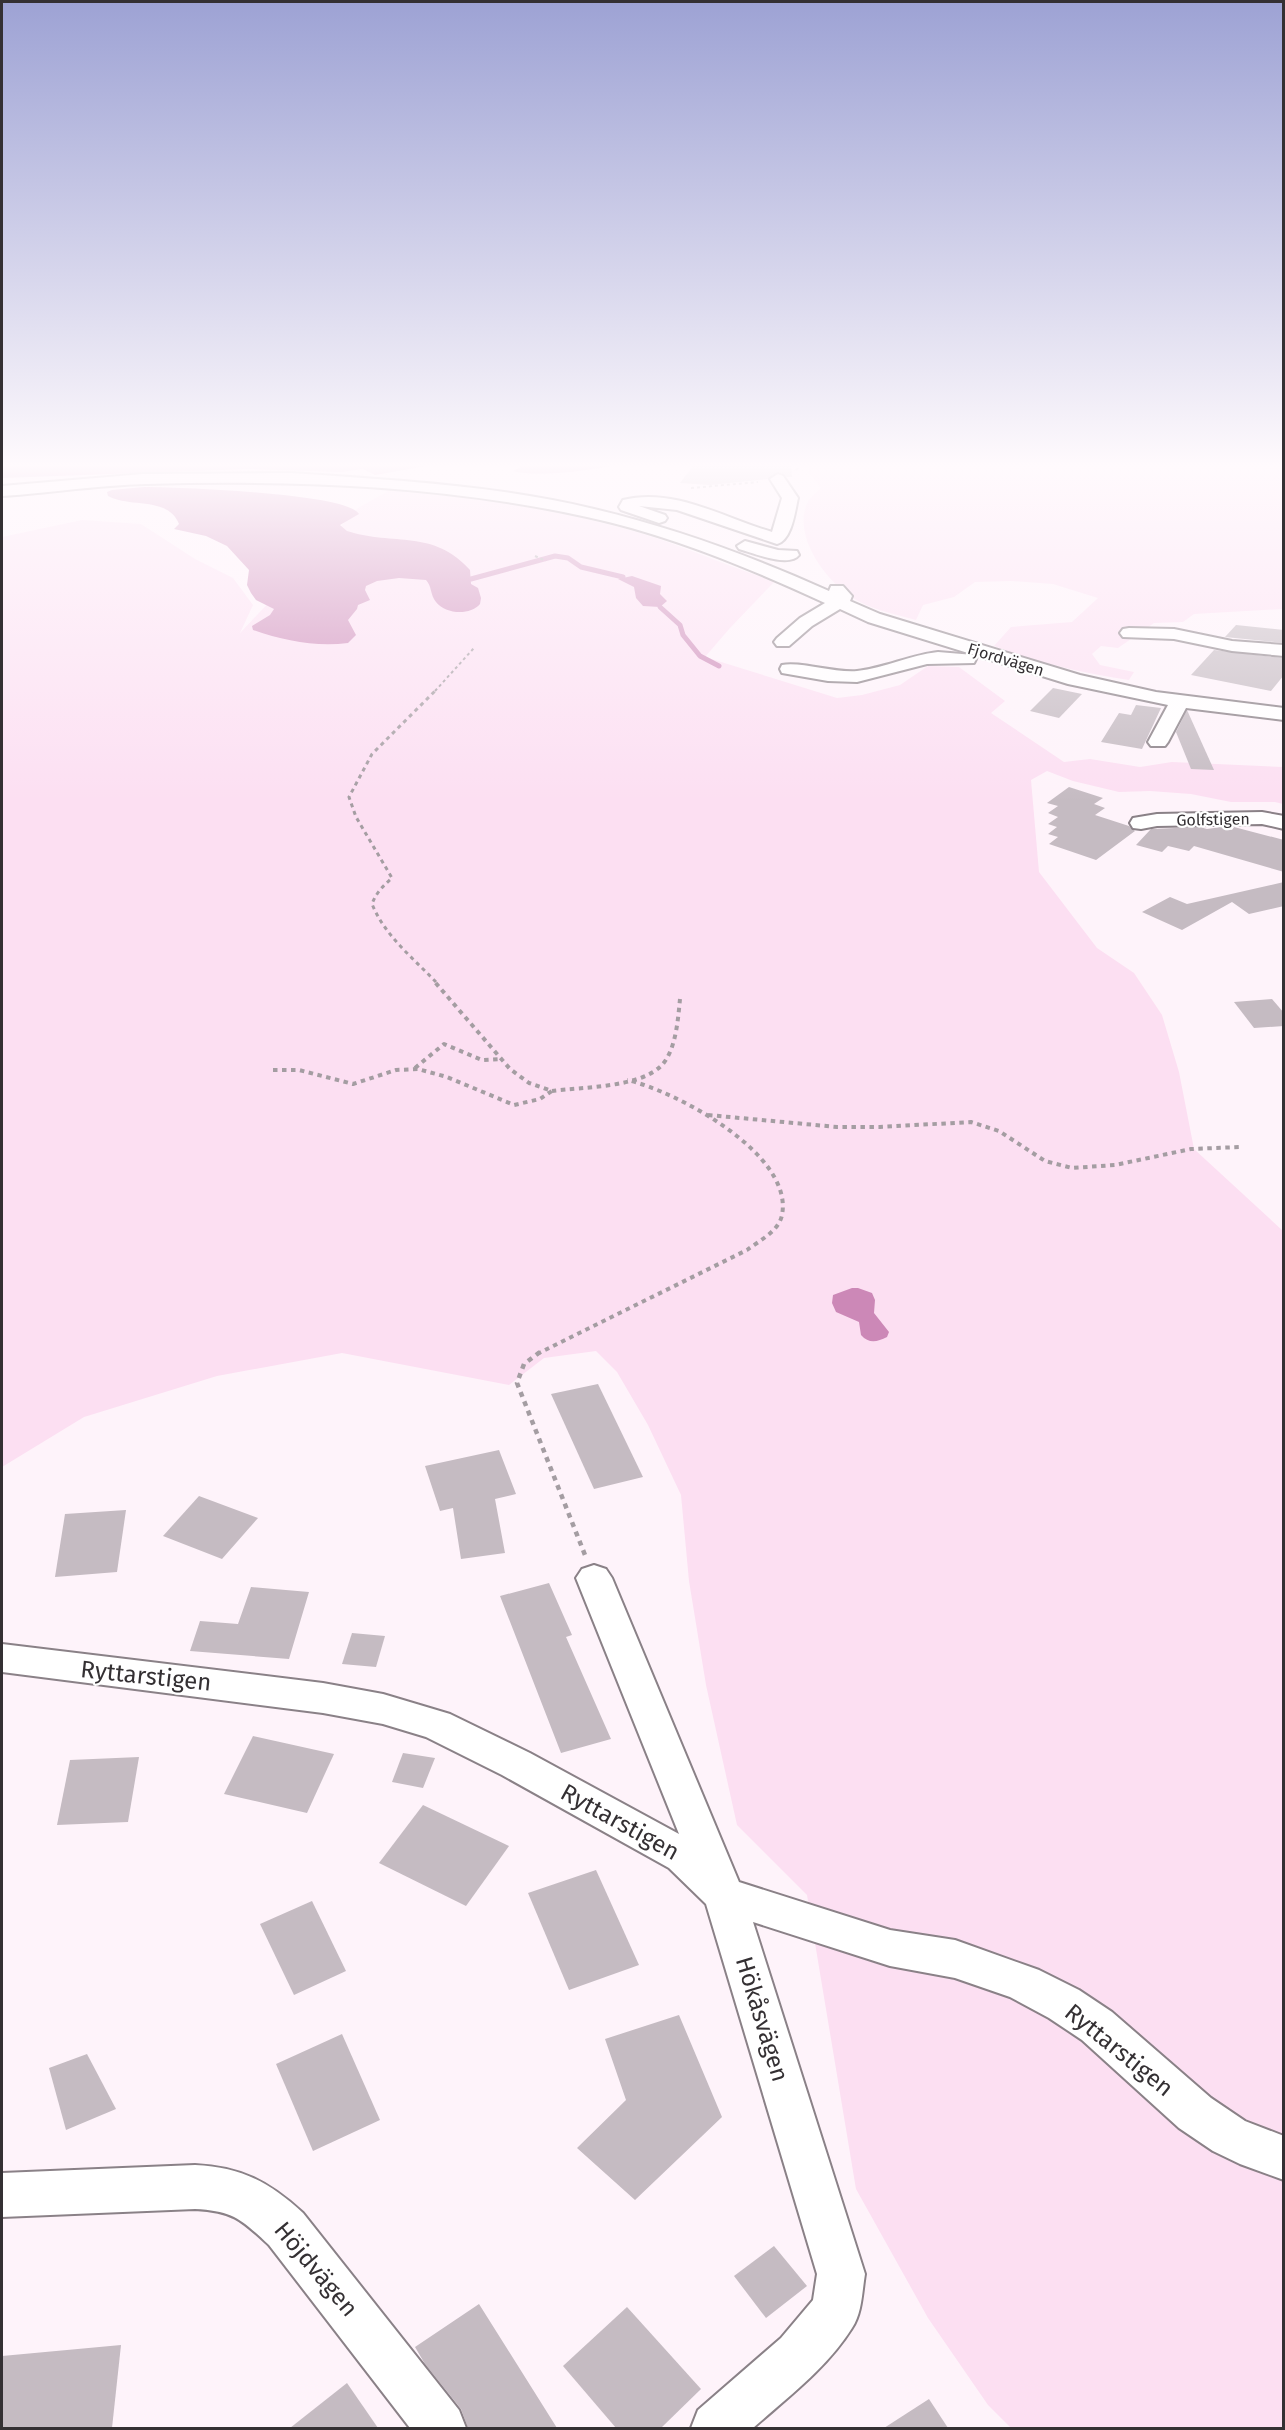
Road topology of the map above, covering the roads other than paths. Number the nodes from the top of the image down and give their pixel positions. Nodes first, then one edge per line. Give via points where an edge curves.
1 (764, 575) edge
2 (782, 576) joint
3 (818, 576) dead end
4 (839, 602) junction
5 (1129, 633) dead end
6 (783, 642) dead end
7 (1284, 651) edge
8 (789, 669) dead end
9 (1052, 673) junction
10 (1179, 702) junction
11 (1284, 714) edge
12 (1158, 742) dead end
13 (1141, 824) dead end
14 (1284, 824) edge
15 (594, 1578) road end
16 (2, 1658) edge
17 (724, 1895) junction
18 (1284, 2158) edge
19 (2, 2195) edge
20 (441, 2428) edge
21 (716, 2428) edge

1 - 2 street
2 - 4 street, Fjordvägen
3 - 4 street via 843,596
4 - 6 street
4 - 9 street, Fjordvägen via 893,624
5 - 7 street via 1174,634
8 - 9 street, Fjordvägen via 847,677 885,671 930,656 955,657 1032,674
9 - 10 street, Fjordvägen
10 - 11 street, Fjordvägen
10 - 12 street
13 - 14 street, Golfstigen via 1157,820 1262,818
15 - 17 street, Hökåsvägen
16 - 17 street, Ryttarstigen via 323,1698 383,1709 437,1725 683,1856
17 - 18 street, Ryttarstigen via 890,1948 955,1959 1024,1983 1097,2026 1195,2113 1221,2131
17 - 21 street, Hökåsvägen via 841,2274 836,2311 798,2355
19 - 20 street, Höjdvägen via 207,2187 237,2194 261,2206 286,2229 321,2272

